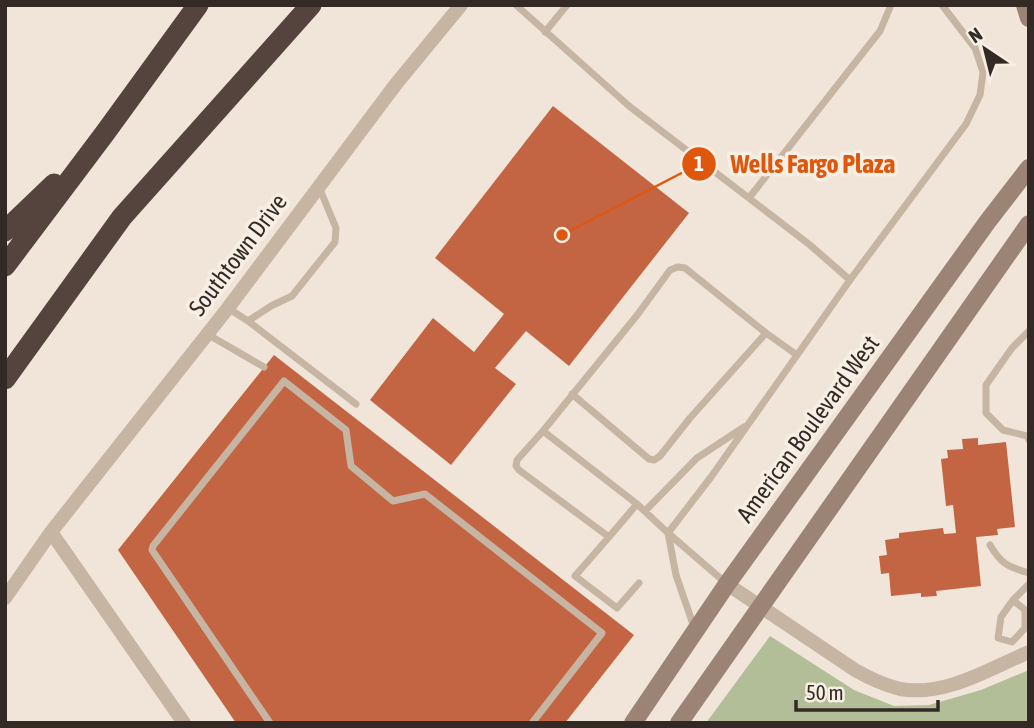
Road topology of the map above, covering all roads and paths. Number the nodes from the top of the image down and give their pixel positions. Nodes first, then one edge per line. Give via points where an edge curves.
1 (198, 5) edge
2 (311, 5) edge
3 (461, 5) edge
4 (516, 5) edge
5 (567, 5) edge
6 (891, 5) edge
7 (942, 5) edge
8 (1025, 5) edge
9 (1029, 18) edge
10 (545, 32) junction
11 (105, 133) junction
12 (1029, 149) edge
13 (1026, 172) edge
14 (319, 187) junction
15 (749, 198) junction
16 (1029, 224) edge
17 (5, 231) edge
18 (5, 266) edge
19 (850, 280) junction
20 (228, 308) junction
21 (248, 321) junction
22 (1029, 331) edge
23 (766, 333) junction
24 (207, 334) junction
25 (797, 355) junction
26 (264, 367) dead end
27 (5, 379) edge
28 (572, 394) junction
29 (355, 404) dead end
30 (748, 425) junction
31 (543, 431) junction
32 (1029, 440) edge
33 (637, 504) junction
34 (645, 511) junction
35 (51, 532) junction
36 (668, 533) junction
37 (609, 537) junction
38 (990, 545) dead end
39 (1029, 573) edge
40 (639, 583) dead end
41 (727, 584) junction
42 (1029, 584) edge
43 (5, 598) edge
44 (1013, 600) junction
45 (761, 606) junction
46 (695, 631) junction
47 (1012, 642) junction
48 (1022, 655) edge
49 (184, 723) edge
50 (270, 723) edge
51 (532, 723) edge
52 (633, 723) edge
53 (678, 723) edge

1 - 11 highway
2 - 27 highway via 122,217
3 - 14 street, Southtown Drive
4 - 10 lane
5 - 10 lane
6 - 15 lane via 880,31
7 - 19 lane via 975,48 983,72 980,95 966,124
8 - 9 main road
10 - 15 lane via 629,106
11 - 17 highway
11 - 18 highway
12 - 13 main road
13 - 41 main road, American Boulevard West
14 - 20 street, Southtown Drive
14 - 21 lane via 337,228 335,242 292,296
15 - 19 lane
16 - 45 main road
19 - 25 lane
20 - 21 lane
20 - 24 street, Southtown Drive
21 - 29 lane
22 - 32 lane via 986,385 986,413 1003,430
23 - 25 lane
23 - 28 lane via 654,460
23 - 28 lane via 678,267 670,270
24 - 26 lane
24 - 35 street, Southtown Drive
25 - 30 lane
28 - 31 lane
30 - 34 lane via 697,458
30 - 36 lane
31 - 33 lane
31 - 37 lane via 516,466
33 - 34 lane
33 - 37 lane
34 - 36 lane
35 - 43 street, Southtown Drive
35 - 49 street
36 - 41 lane
36 - 46 lane
37 - 40 lane via 575,576 617,608
38 - 39 lane via 998,560
41 - 45 street
41 - 46 main road, American Boulevard West
42 - 44 lane
44 - 47 lane via 1025,610 1025,628
44 - 47 lane via 1001,617 998,638
45 - 48 street via 855,670 901,689 953,685
45 - 53 main road
46 - 52 main road, American Boulevard West
47 - 48 lane
50 - 51 lane via 152,550 285,381 346,430 351,466 393,501 425,494 602,633

